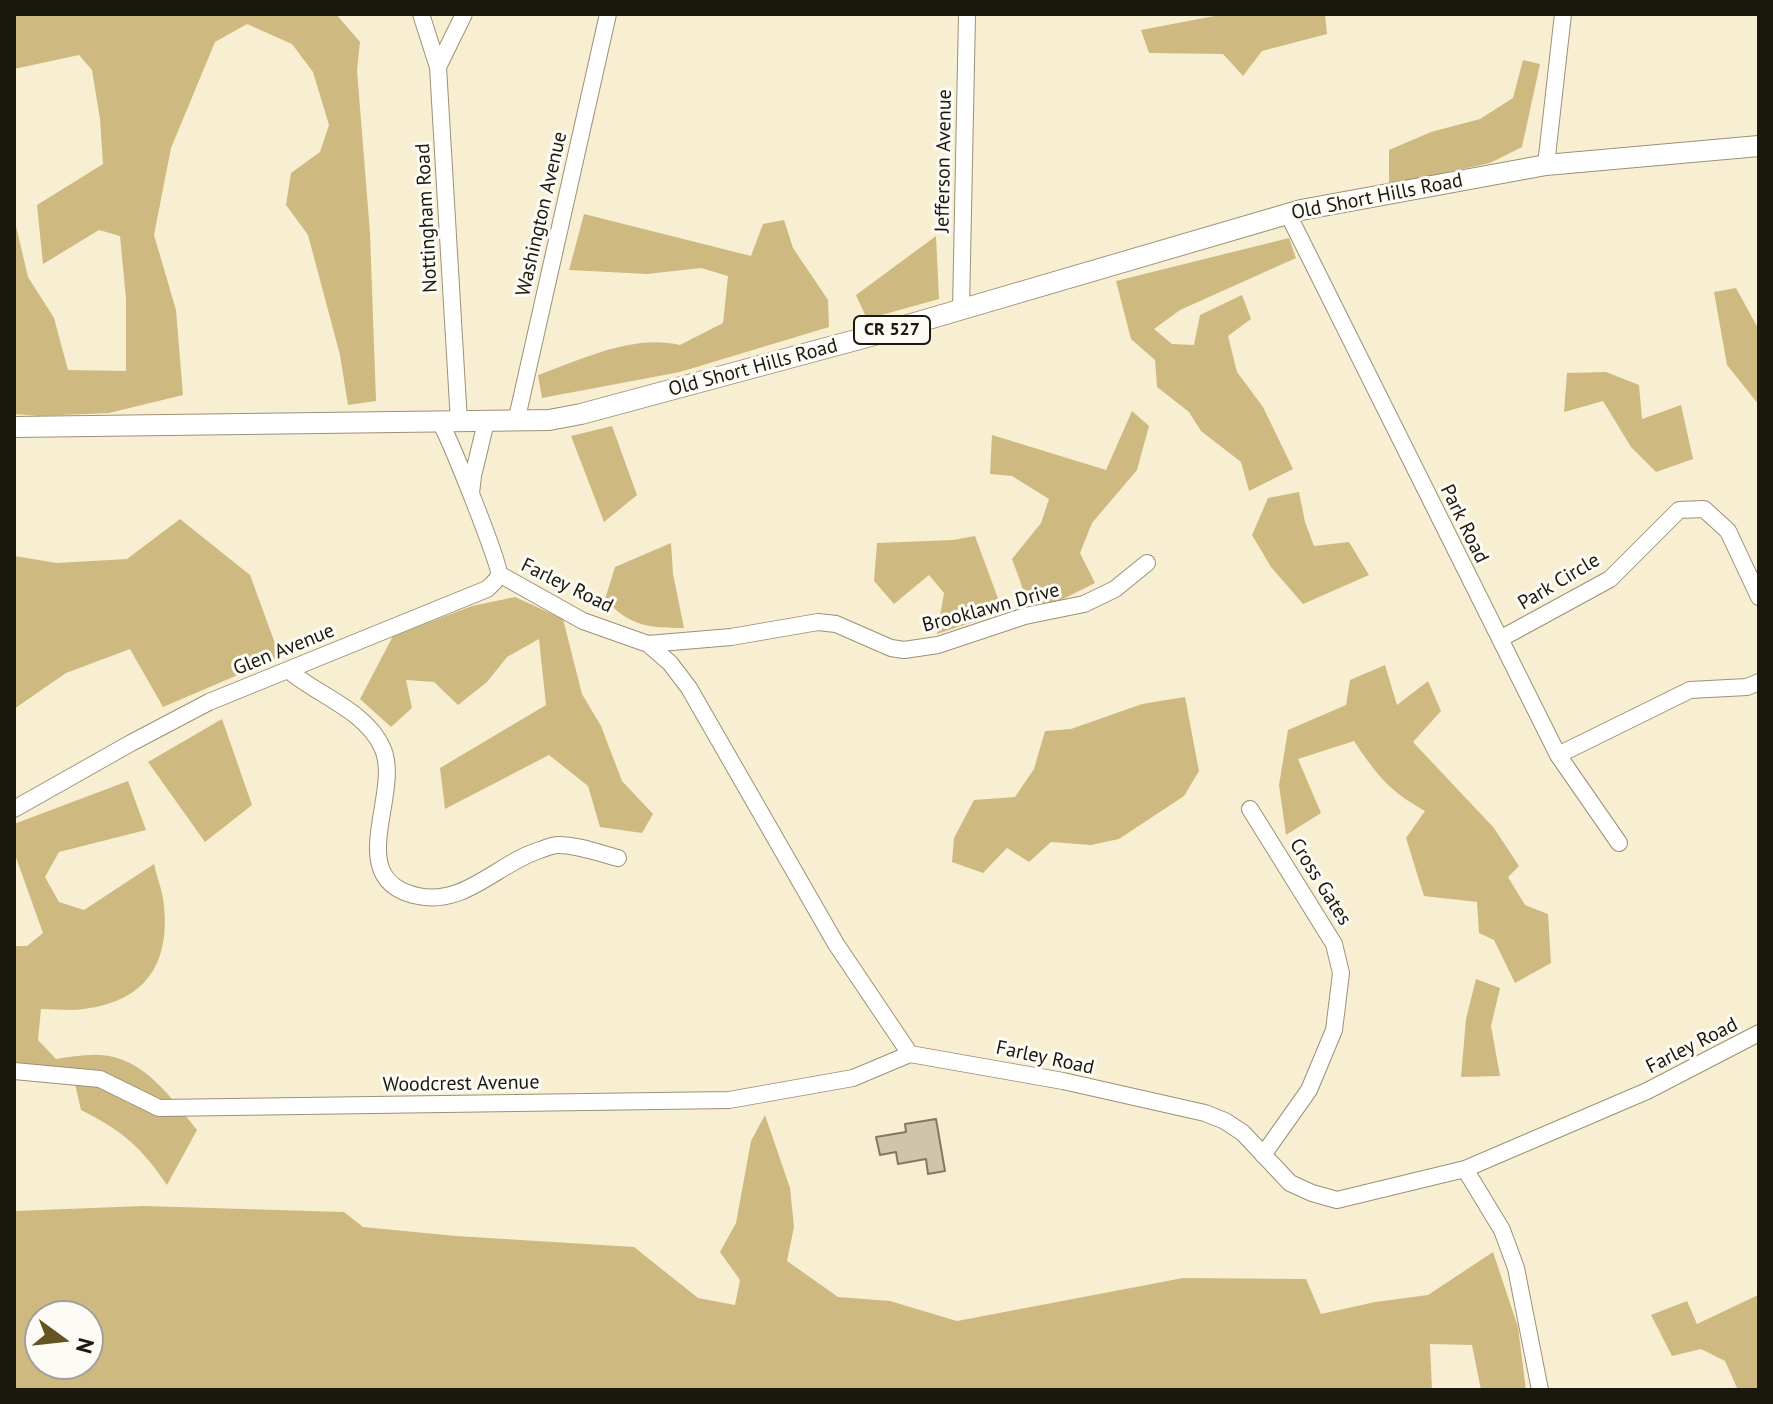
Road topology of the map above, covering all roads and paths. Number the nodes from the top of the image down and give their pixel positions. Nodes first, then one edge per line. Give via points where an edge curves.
1 (421, 14) edge
2 (464, 14) edge
3 (608, 14) edge
4 (967, 14) edge
5 (1563, 14) edge
6 (438, 67) junction
7 (1759, 146) edge
8 (1546, 165) junction
9 (1288, 214) junction
10 (961, 309) junction
11 (449, 421) junction
12 (486, 422) junction
13 (516, 422) junction
14 (14, 427) edge
15 (471, 499) junction
16 (1147, 563) dead end
17 (499, 574) junction
18 (1759, 597) edge
19 (1500, 639) junction
20 (648, 644) junction
21 (288, 670) junction
22 (1759, 682) edge
23 (1558, 755) junction
24 (14, 809) edge
25 (1250, 809) dead end
26 (1619, 843) dead end
27 (618, 858) dead end
28 (1759, 1033) edge
29 (910, 1054) junction
30 (14, 1071) edge
31 (1263, 1155) junction
32 (1465, 1169) junction
33 (1540, 1390) edge

1 - 6 street, Nottingham Road
2 - 6 street
3 - 13 street, Washington Avenue
4 - 10 street, Jefferson Avenue
5 - 8 street
6 - 11 street, Nottingham Road
7 - 8 main road, Old Short Hills Road / CR 527
8 - 9 main road, Old Short Hills Road / CR 527
9 - 10 main road, Old Short Hills Road / CR 527
9 - 19 street, Park Road
10 - 13 main road, Old Short Hills Road / CR 527 via 581,414
11 - 12 main road, Old Short Hills Road / CR 527
11 - 14 main road, Old Short Hills Road / CR 527
11 - 15 street
12 - 13 main road, Old Short Hills Road / CR 527
12 - 15 street
15 - 17 street
16 - 20 street, Brooklawn Drive via 1115,589 1084,604 1025,616 938,645 891,648 836,624 818,622
17 - 20 street, Farley Road via 583,621
17 - 21 street, Glen Avenue via 487,589
18 - 19 street, Park Circle via 1728,531 1704,509 1679,510 1610,579
19 - 23 street, Park Road
20 - 29 street, Farley Road via 689,688 836,944
21 - 24 street, Glen Avenue via 209,702
21 - 27 street via 353,714 382,745 387,766 378,860 390,883 401,890 433,898 457,895 507,865 556,845
22 - 23 street via 1690,690
23 - 26 street, Park Road
25 - 31 street, Cross Gates via 1334,944 1341,973 1334,1030 1309,1090
28 - 32 street, Farley Road via 1647,1091
29 - 30 street, Woodcrest Avenue via 853,1078 729,1100 159,1108 100,1079
29 - 31 street, Farley Road via 1205,1113 1243,1133
31 - 32 street, Farley Road via 1290,1183 1337,1200
32 - 33 street via 1502,1230 1516,1268

